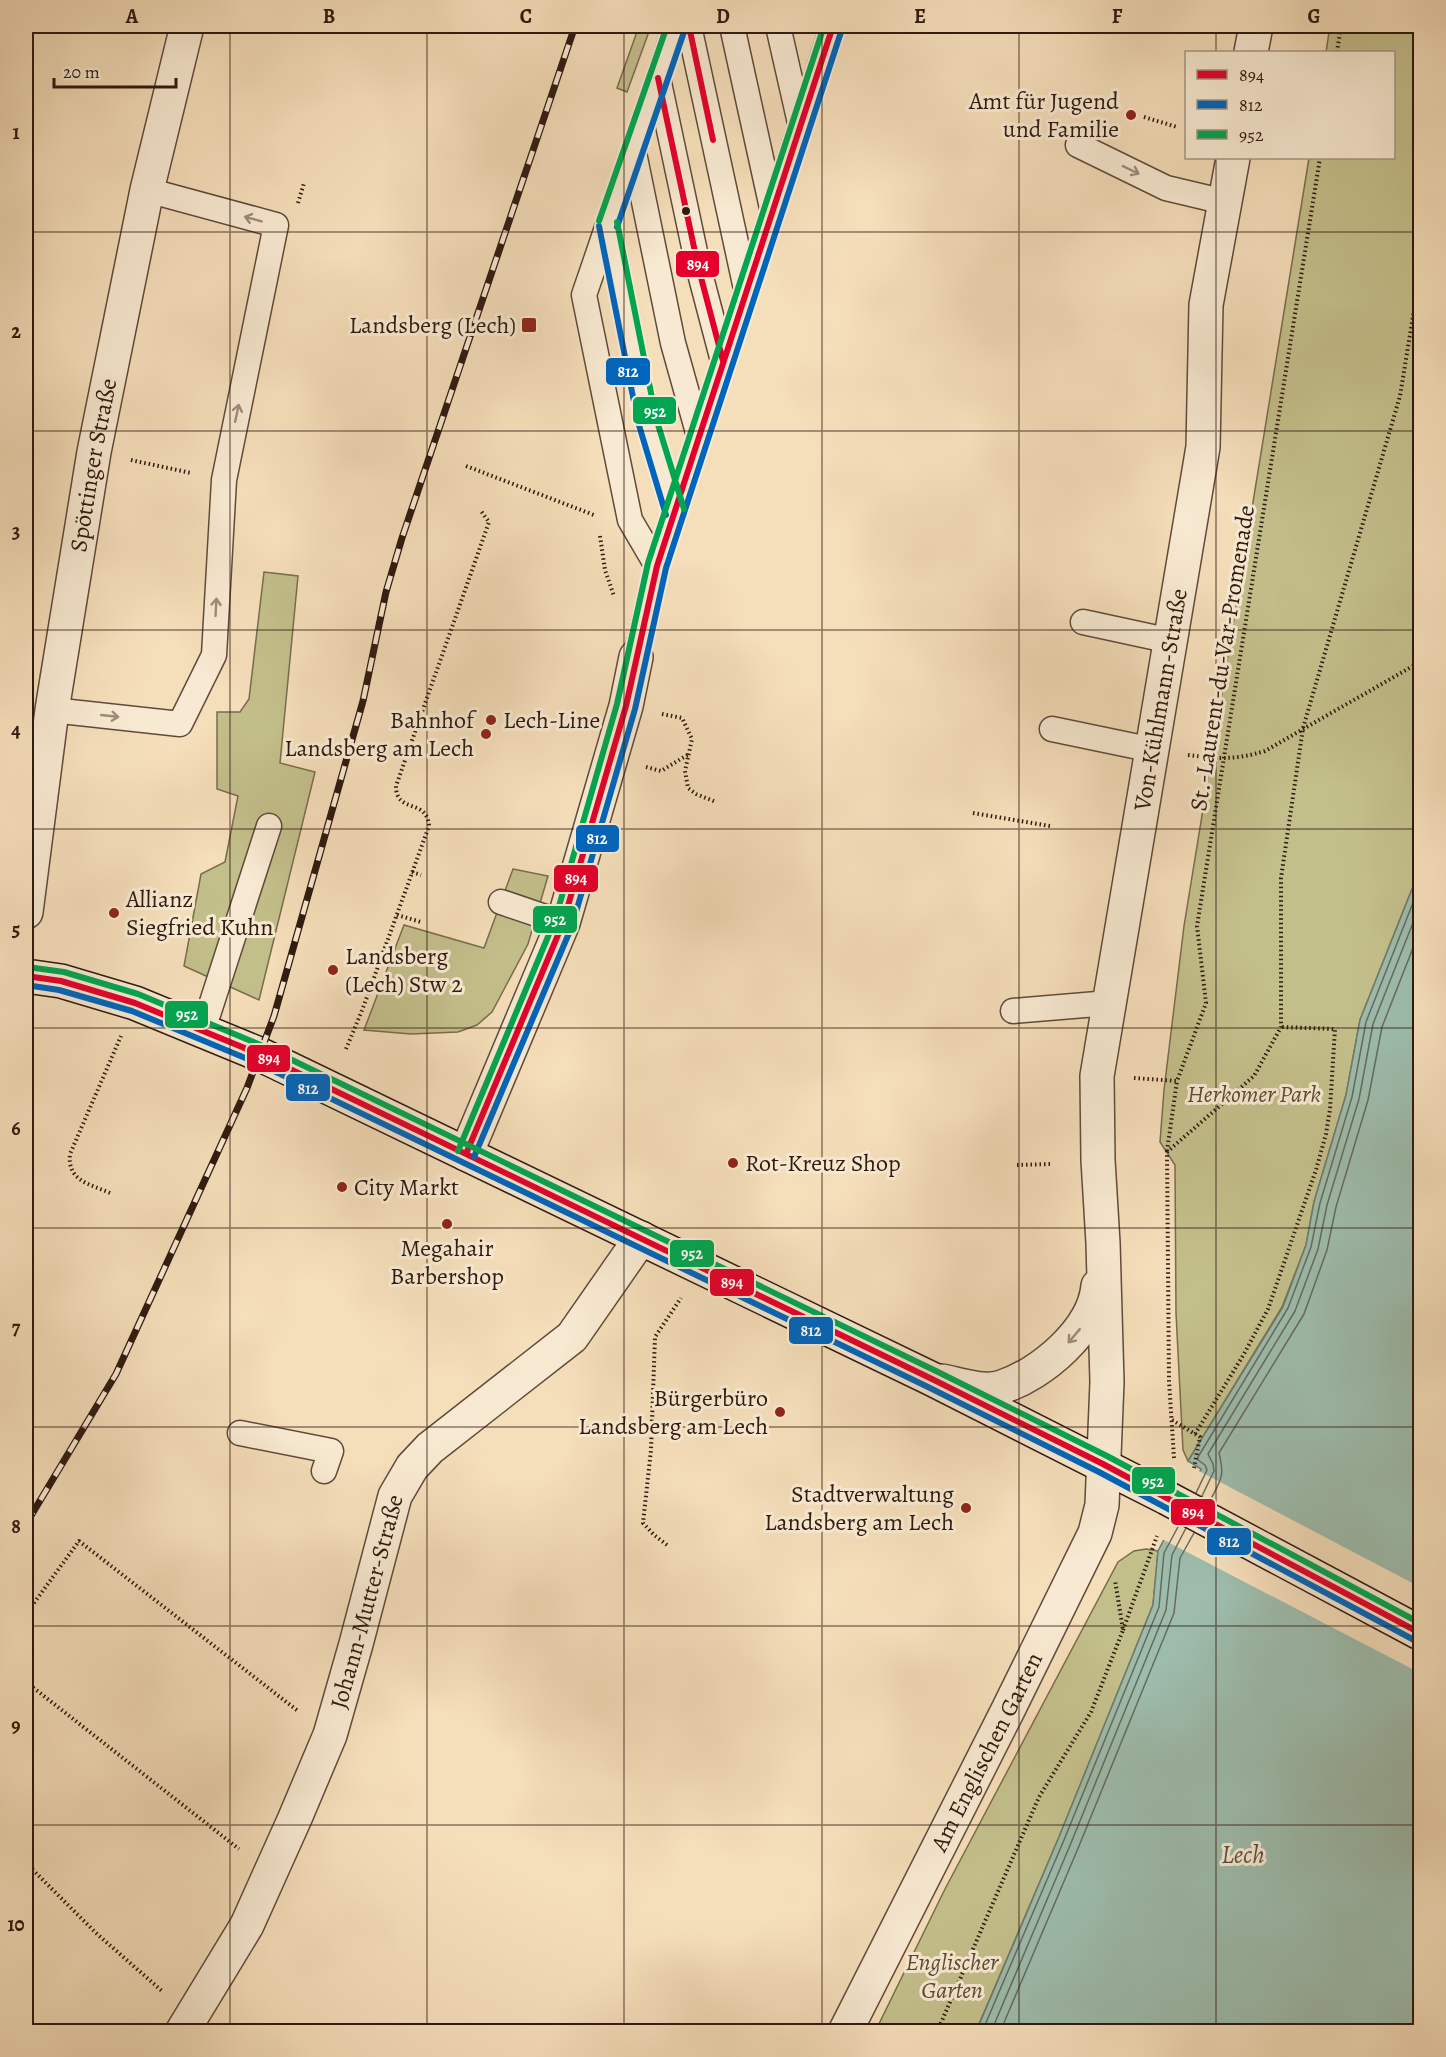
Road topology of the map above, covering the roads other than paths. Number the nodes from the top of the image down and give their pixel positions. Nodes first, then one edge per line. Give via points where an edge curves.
1 (187, 26) edge
2 (676, 26) edge
3 (689, 26) edge
4 (732, 26) edge
5 (778, 26) edge
6 (833, 26) edge
7 (1256, 26) edge
8 (1251, 51) edge
9 (658, 78) junction
10 (800, 123) junction
11 (1078, 145) dead end
12 (634, 150) junction
13 (1233, 159) edge
14 (147, 190) junction
15 (1225, 202) junction
16 (772, 210) junction
17 (608, 224) junction
18 (746, 289) junction
19 (723, 361) junction
20 (699, 436) junction
21 (675, 512) junction
22 (657, 566) junction
23 (1083, 622) dead end
24 (1171, 641) junction
25 (636, 657) joint
26 (52, 710) junction
27 (1052, 729) dead end
28 (1153, 750) junction
29 (269, 826) dead end
30 (501, 902) dead end
31 (26, 912) edge
32 (563, 923) junction
33 (26, 976) edge
34 (1109, 1003) junction
35 (1013, 1011) dead end
36 (203, 1030) junction
37 (466, 1154) junction
38 (641, 1238) junction
39 (1103, 1243) junction
40 (932, 1379) junction
41 (240, 1433) dead end
42 (1103, 1464) junction
43 (324, 1471) dead end
44 (1420, 1633) edge
45 (187, 2024) edge
46 (845, 2031) edge

1 - 14 street, Spöttinger Straße
2 - 9 lane
3 - 18 lane
4 - 16 lane
5 - 10 lane
6 - 10 lane
7 - 8 street
9 - 12 lane
9 - 19 lane via 698,266
10 - 16 lane
11 -> 15 lane via 1166,188
12 - 17 lane
12 - 20 lane via 673,343
13 - 15 street, Von-Kühlmann-Straße
14 - 26 street, Spöttinger Straße via 94,452
26 -> 14 lane via 180,724 214,655 224,480 276,225
15 - 24 street, Von-Kühlmann-Straße via 1206,305 1203,447
16 - 18 lane
17 - 21 lane via 647,420
17 - 22 lane via 584,295 630,520
18 - 19 lane
19 - 20 lane
20 - 21 lane
21 - 22 lane
22 - 25 lane
23 - 24 lane
24 - 28 street, Von-Kühlmann-Straße
25 - 32 street via 626,706
26 - 31 street, Spöttinger Straße
27 - 28 lane
28 - 34 street, Von-Kühlmann-Straße
29 - 36 lane
30 - 32 lane
32 - 37 street
33 - 36 street via 61,981 135,1003
34 - 35 lane
34 - 39 street, Von-Kühlmann-Straße via 1097,1076
36 - 37 street
37 - 38 street
38 - 40 street
38 - 45 street, Johann-Mutter-Straße via 572,1337 430,1448 412,1467 395,1496 330,1735 247,1925
39 -> 40 street, Von-Kühlmann-Straße via 1098,1294 1090,1315 1073,1340 1047,1362 1001,1387 975,1388
39 - 42 street, Von-Kühlmann-Straße via 1107,1382
40 - 42 street
41 - 43 lane via 331,1451
42 - 44 street, bridge
42 - 46 street, Am Englischen Garten via 1102,1505 1095,1533

